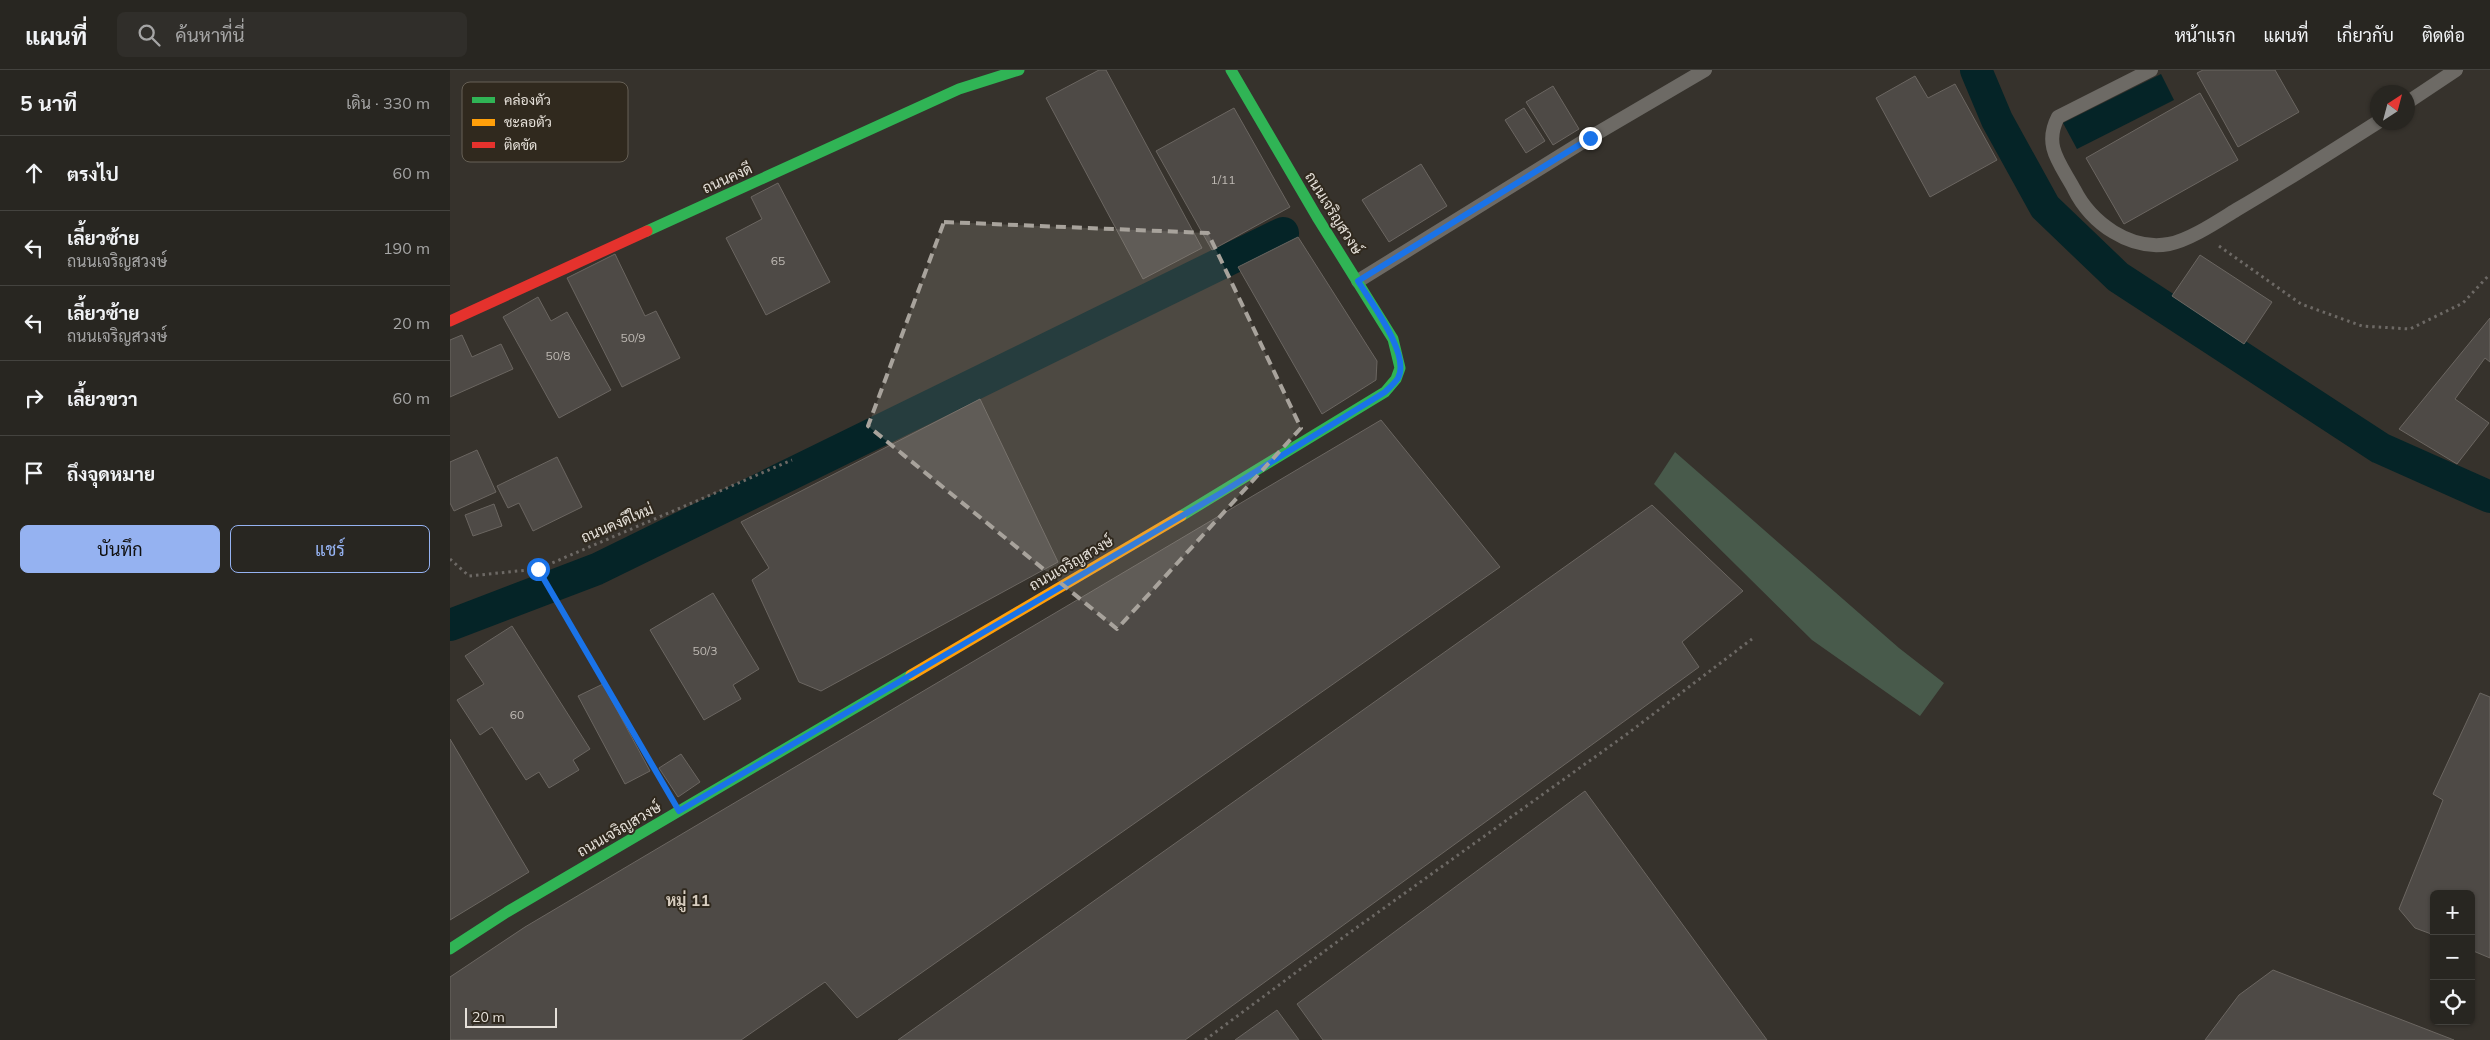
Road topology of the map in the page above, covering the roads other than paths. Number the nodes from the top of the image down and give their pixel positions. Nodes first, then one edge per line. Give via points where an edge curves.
1 (1019, 70) edge
2 (1231, 70) edge
3 (1705, 70) edge
4 (2151, 70) edge
5 (2456, 70) edge
6 (2415, 97) edge
7 (2370, 127) edge
8 (1358, 281) junction
9 (450, 321) edge
10 (450, 949) edge

1 - 9 street, ถนนคงดี via 959,89
2 - 8 street, ถนนเจริญสวงษ์
3 - 8 lane
4 - 7 lane via 2058,117 2052,130 2051,144 2077,194 2097,220 2122,238 2150,245 2170,244 2199,231 2304,170
5 - 6 lane
8 - 10 street, ถนนเจริญสวงษ์ via 1393,339 1400,357 1399,376 1385,392 1212,498 507,912

